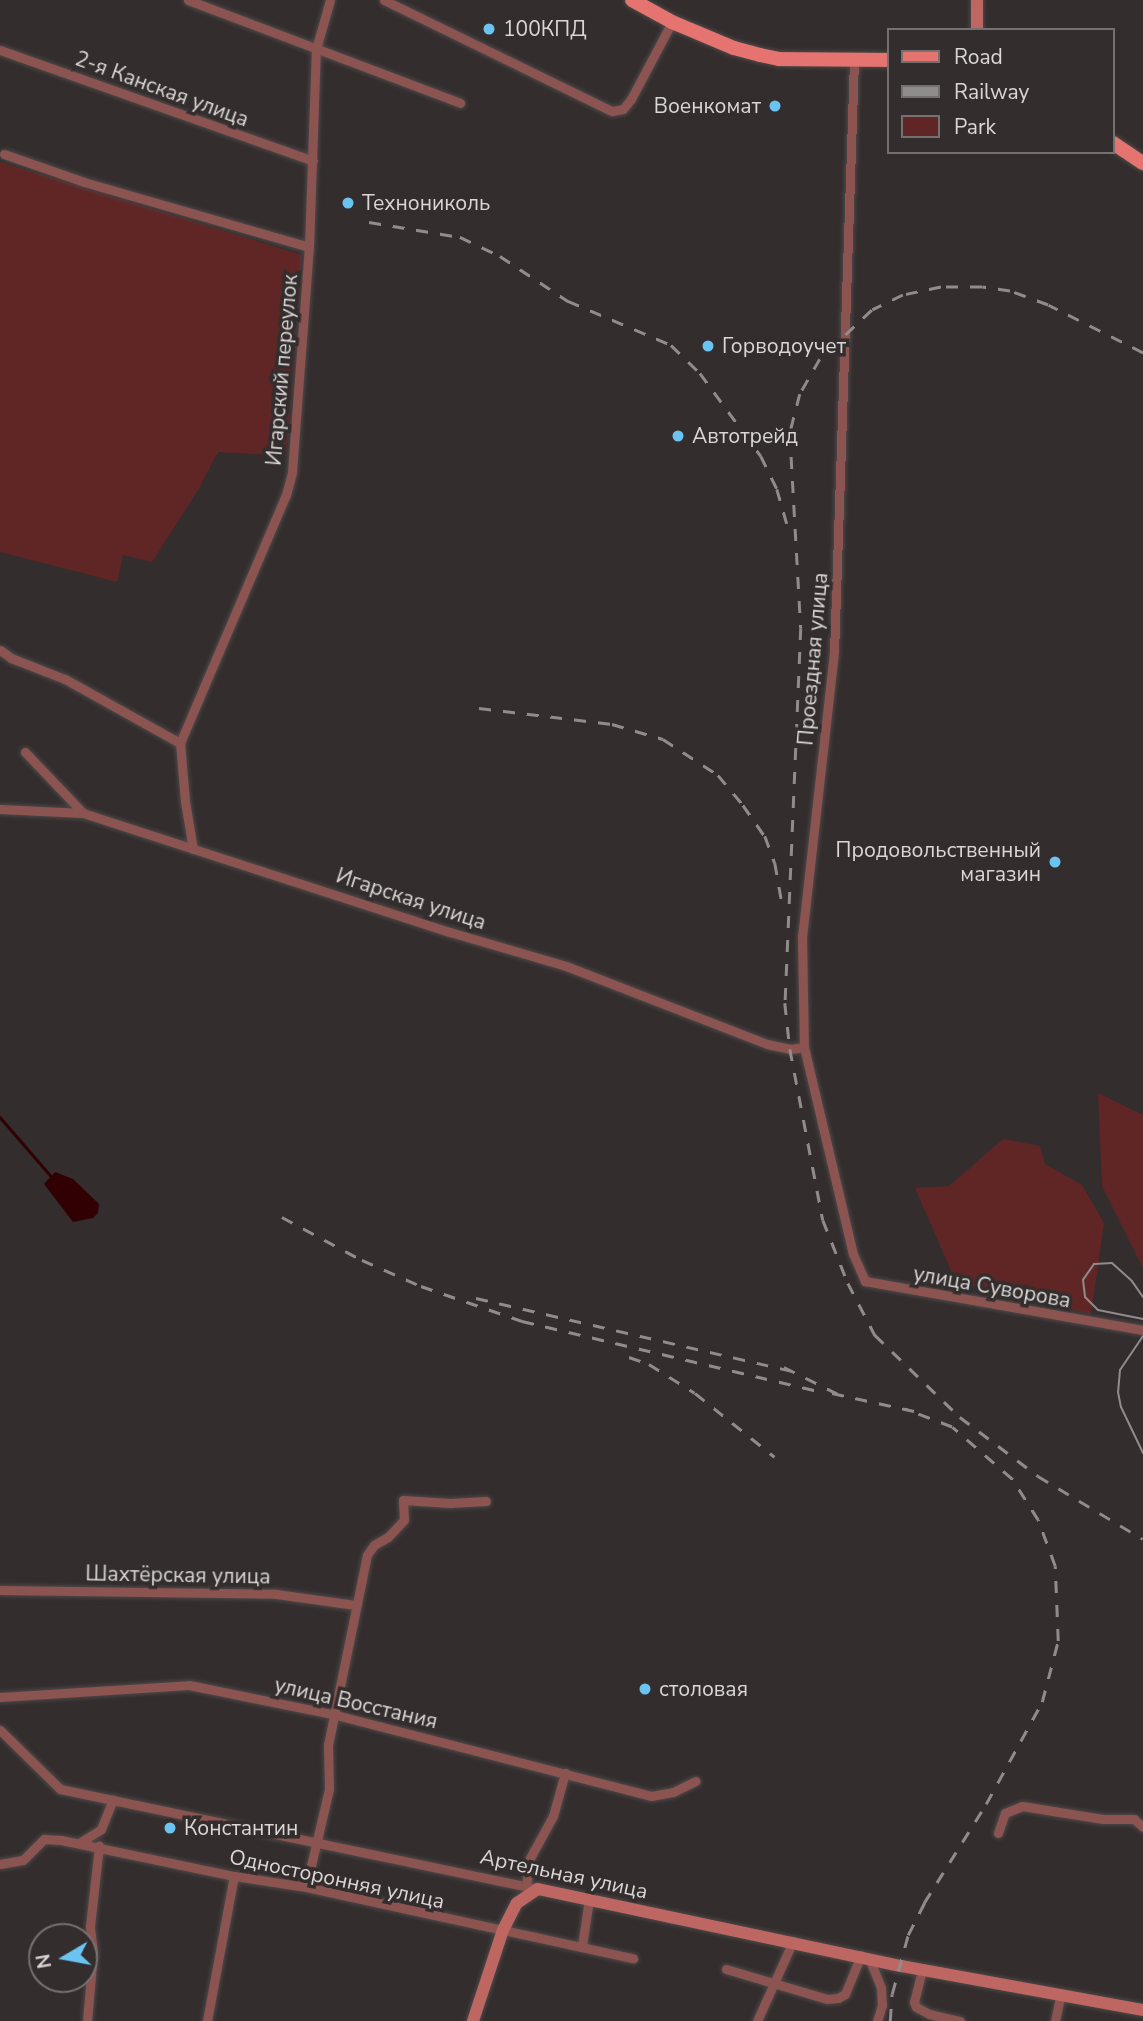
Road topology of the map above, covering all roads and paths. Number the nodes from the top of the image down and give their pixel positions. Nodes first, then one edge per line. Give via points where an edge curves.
1 (188, 0) edge
2 (330, 0) edge
3 (384, 0) edge
4 (632, 0) edge
5 (977, 0) edge
6 (672, 22) junction
7 (977, 28) edge
8 (316, 49) junction
9 (0, 50) edge
10 (854, 60) junction
11 (888, 61) edge
12 (460, 103) dead end
13 (1115, 144) edge
14 (4, 154) dead end
15 (313, 161) junction
16 (1143, 163) edge
17 (309, 247) junction
18 (0, 650) edge
19 (180, 743) junction
20 (26, 752) dead end
21 (0, 809) edge
22 (83, 813) junction
23 (194, 849) junction
24 (804, 1047) junction
25 (853, 1254) joint
26 (1143, 1330) edge
27 (486, 1501) dead end
28 (0, 1590) edge
29 (355, 1605) junction
30 (0, 1698) edge
31 (336, 1715) junction
32 (0, 1730) edge
33 (565, 1773) junction
34 (696, 1781) dead end
35 (113, 1799) junction
36 (1143, 1827) edge
37 (998, 1833) dead end
38 (316, 1841) junction
39 (79, 1843) junction
40 (99, 1846) junction
41 (0, 1864) edge
42 (234, 1876) junction
43 (306, 1886) junction
44 (532, 1888) junction
45 (589, 1899) junction
46 (503, 1930) junction
47 (793, 1941) junction
48 (582, 1946) junction
49 (865, 1956) junction
50 (633, 1958) dead end
51 (726, 1969) dead end
52 (922, 1970) junction
53 (775, 1984) junction
54 (1060, 1997) junction
55 (1143, 2010) edge
56 (87, 2021) edge
57 (207, 2021) edge
58 (473, 2021) edge
59 (757, 2021) edge
60 (877, 2021) edge
61 (960, 2021) edge
62 (1055, 2021) edge

1 - 8 street
2 - 8 street, Игарский переулок
3 - 6 street via 612,111 623,109 631,99
4 - 6 main road
5 - 7 main road
6 - 10 main road via 779,59
8 - 12 street
8 - 15 street, Игарский переулок
9 - 15 street, 2-я Канская улица
10 - 11 main road
10 - 24 street, Проездная улица via 834,652 802,936
13 - 16 main road
14 - 17 street
15 - 17 street, Игарский переулок
17 - 19 street, Игарский переулок via 292,472
18 - 19 street via 65,678
19 - 23 street, Игарский переулок
20 - 22 street
21 - 22 street, Игарская улица
22 - 23 street, Игарская улица
23 - 24 street, Игарская улица via 566,966 767,1044
24 - 25 street, Проездная улица
25 - 26 street, улица Суворова via 865,1281 876,1285
27 - 29 street via 403,1500 404,1520 367,1555
28 - 29 street, Шахтёрская улица via 276,1594
29 - 31 street
30 - 31 street, улица Восстания via 189,1685
31 - 33 street, улица Восстания
31 - 38 street via 328,1745 329,1788
32 - 35 street, Артельная улица via 60,1789
33 - 34 street, улица Восстания via 650,1796 673,1793
33 - 44 street via 553,1816 530,1858
35 - 38 street, Артельная улица
35 - 39 street via 101,1829
36 - 37 street via 1134,1819 1103,1819 1022,1806 1005,1813
38 - 43 street
38 - 44 street, Артельная улица
39 - 40 street, Односторонняя улица
39 - 41 street, Односторонняя улица via 44,1839 23,1860
40 - 42 street, Односторонняя улица
40 - 56 street via 90,1926 93,1952
42 - 43 street, Односторонняя улица
42 - 57 street
43 - 46 street, Односторонняя улица
44 - 45 main road, Артельная улица
44 - 46 main road via 517,1903
45 - 47 main road, Артельная улица
45 - 48 street
46 - 48 street, Односторонняя улица
46 - 58 main road
47 - 49 main road, Артельная улица
47 - 53 street
48 - 50 street, Односторонняя улица
49 - 52 main road, Артельная улица
49 - 53 street via 845,1994 838,1998
49 - 60 street via 881,1988
51 - 53 street
52 - 54 main road, Артельная улица
52 - 61 street via 916,2007
53 - 59 street
54 - 55 main road, Артельная улица
54 - 62 street

